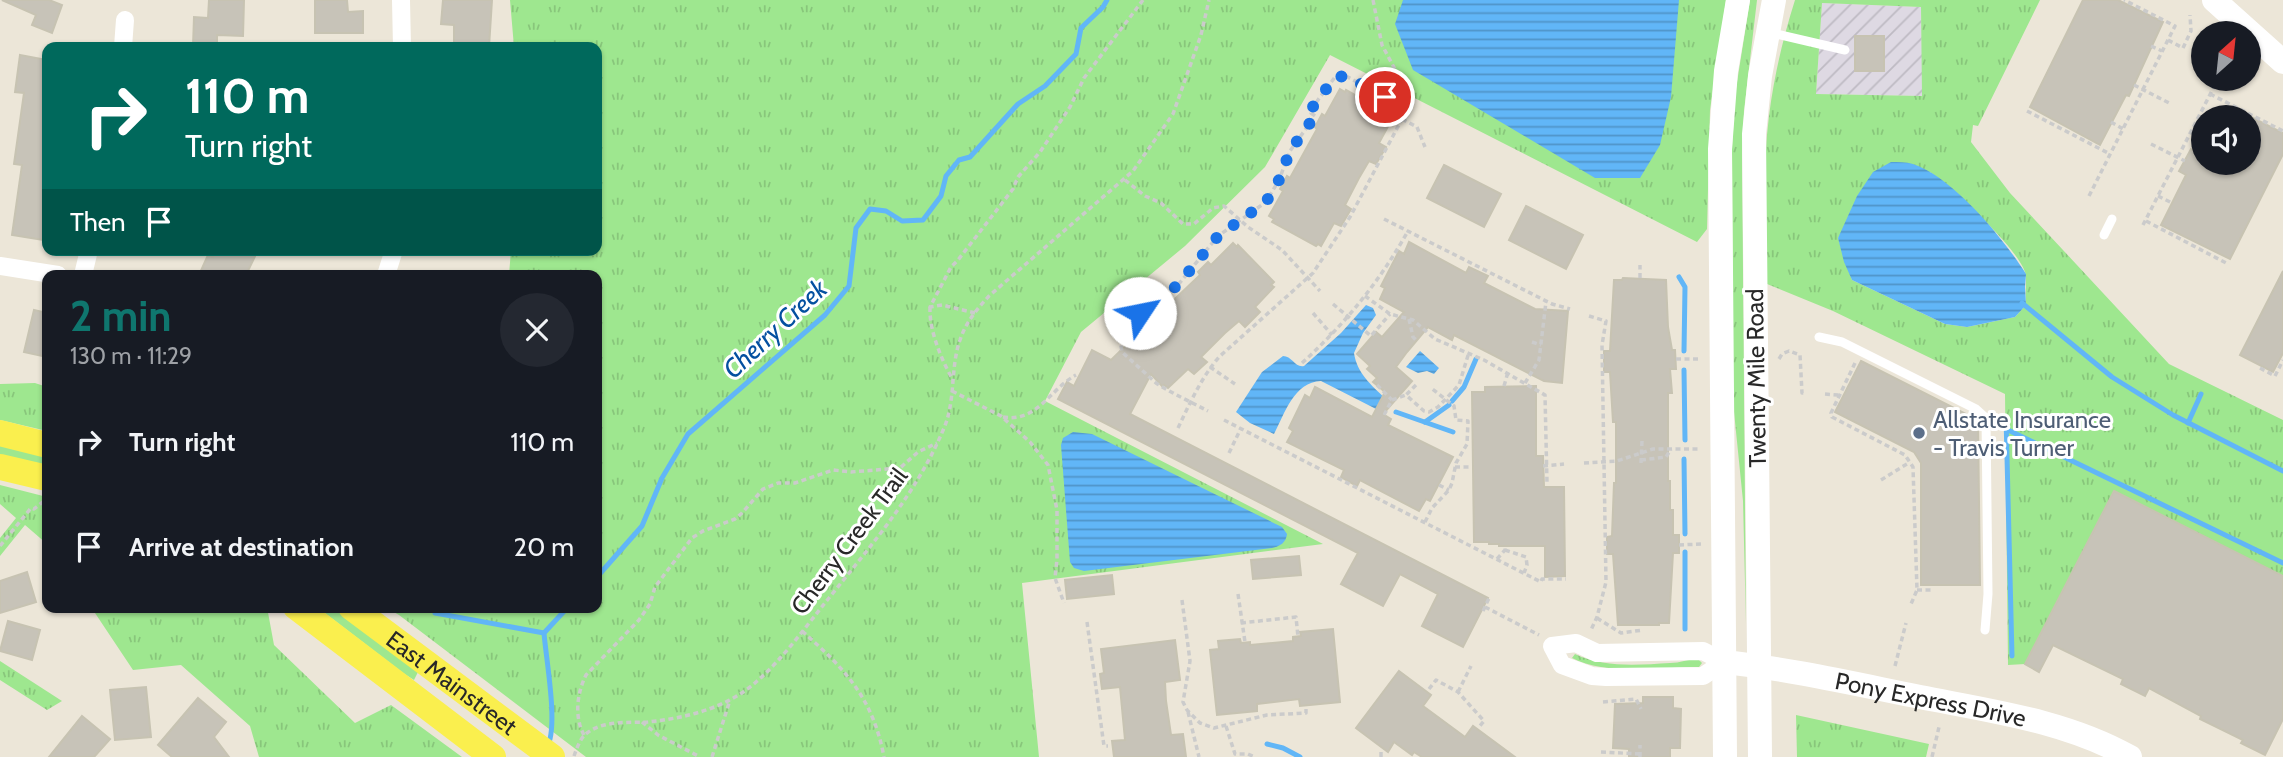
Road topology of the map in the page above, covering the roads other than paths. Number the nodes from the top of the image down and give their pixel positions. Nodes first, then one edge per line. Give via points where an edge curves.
1 (401, 0) edge
2 (1738, 0) edge
3 (1774, 0) edge
4 (2214, 0) edge
5 (125, 20) dead end
6 (1767, 32) junction
7 (123, 42) edge
8 (402, 42) edge
9 (1845, 50) dead end
10 (2283, 62) edge
11 (2112, 219) dead end
12 (2104, 235) dead end
13 (0, 266) edge
14 (42, 273) edge
15 (1819, 337) dead end
16 (0, 433) edge
17 (42, 444) edge
18 (0, 467) edge
19 (42, 477) edge
20 (304, 613) edge
21 (359, 613) edge
22 (1985, 630) dead end
23 (1724, 662) junction
24 (1759, 666) junction
25 (494, 757) edge
26 (552, 757) edge
27 (1725, 757) edge
28 (1760, 757) edge
29 (2130, 757) edge

1 - 8 street
2 - 23 main road, Twenty Mile Road via 1720,149
3 - 6 main road, Twenty Mile Road
4 - 10 main road
5 - 7 street
6 - 9 lane
6 - 24 main road, Twenty Mile Road via 1754,134
11 - 12 lane
13 - 14 street
15 - 22 lane via 1861,352 1986,418
16 - 17 main road
18 - 19 main road
20 - 25 main road, East Mainstreet
21 - 26 main road, East Mainstreet
23 - 23 street via 1703,651 1605,653 1576,643 1552,646 1562,665 1606,677 1703,676
23 - 24 main road, Pony Express Drive
23 - 27 main road, Twenty Mile Road
24 - 28 main road, Twenty Mile Road
24 - 29 main road, Pony Express Drive via 2037,721

